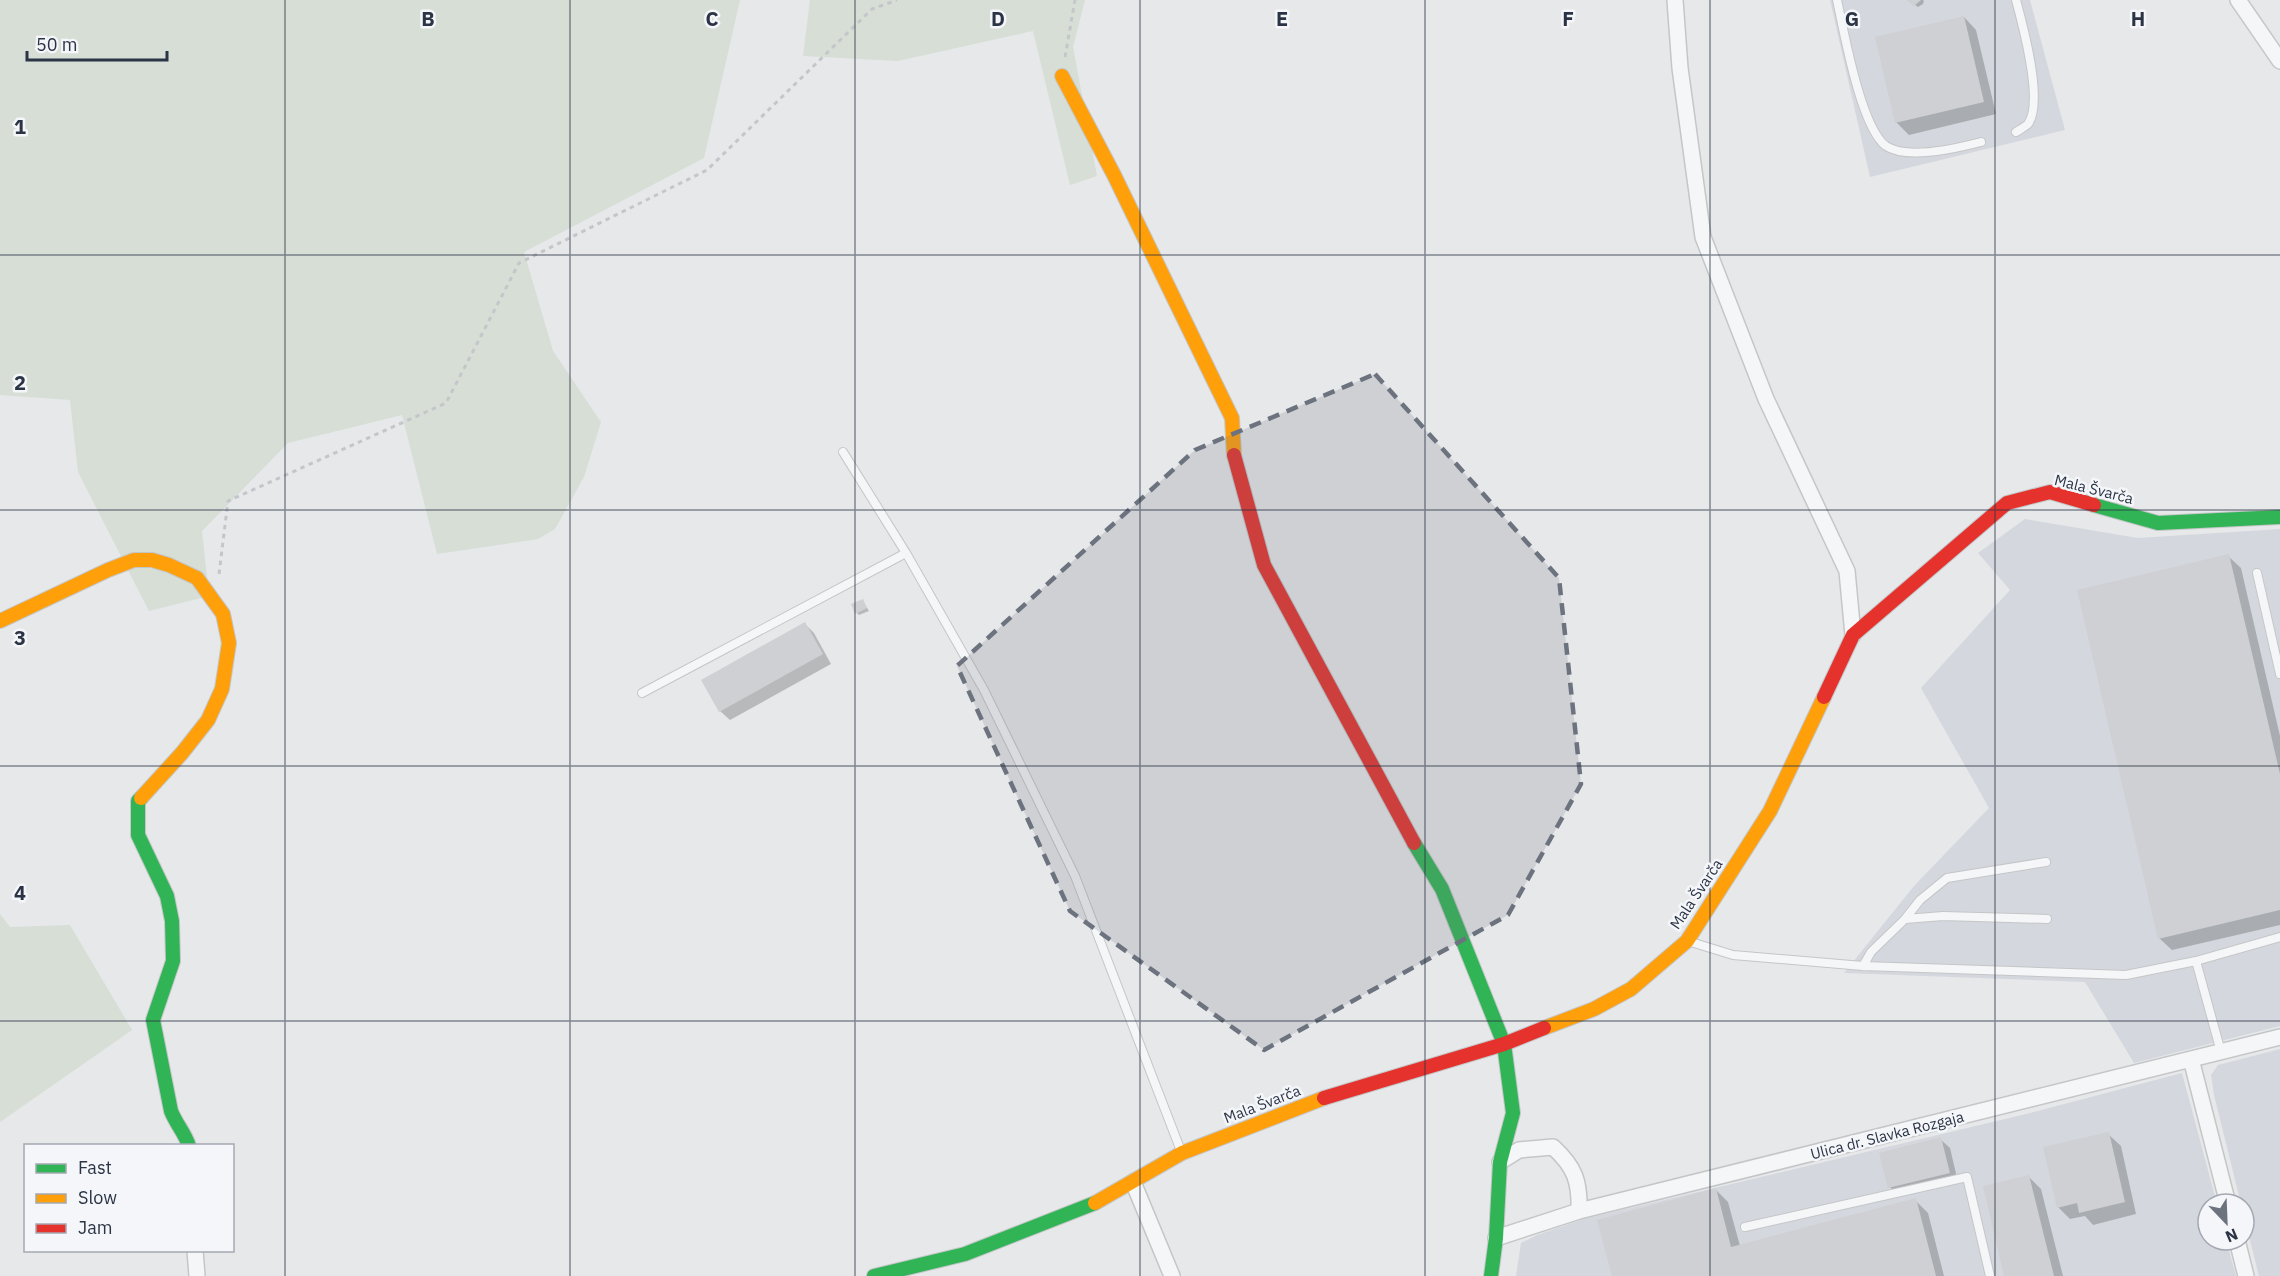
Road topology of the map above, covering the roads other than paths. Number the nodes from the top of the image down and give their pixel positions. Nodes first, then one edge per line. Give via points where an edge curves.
1 (1675, 0) edge
2 (1838, 0) edge
3 (2016, 0) edge
4 (2238, 0) edge
5 (2280, 61) edge
6 (1062, 76) road end
7 (2016, 132) dead end
8 (1981, 142) dead end
9 (843, 452) dead end
10 (2280, 517) edge
11 (906, 553) junction
12 (2257, 573) dead end
13 (0, 621) edge
14 (1853, 635) junction
15 (2280, 674) edge
16 (642, 693) dead end
17 (2046, 862) dead end
18 (1905, 919) junction
19 (2047, 919) dead end
20 (2280, 938) edge
21 (1687, 941) junction
22 (2196, 961) junction
23 (1863, 966) junction
24 (2280, 1037) edge
25 (1504, 1044) junction
26 (2221, 1052) junction
27 (2191, 1059) junction
28 (188, 1144) edge
29 (1182, 1152) junction
30 (1500, 1162) junction
31 (1133, 1182) junction
32 (2225, 1192) edge
33 (1579, 1211) junction
34 (1745, 1227) dead end
35 (1496, 1238) junction
36 (195, 1252) edge
37 (2240, 1252) edge
38 (197, 1276) edge
39 (873, 1276) edge
40 (1172, 1276) edge
41 (1491, 1276) edge
42 (1990, 1276) edge
43 (2247, 1276) edge

1 - 14 street via 1680,68 1703,237 1766,399 1847,571
2 - 8 lane via 1852,68 1874,134 1888,147 1911,153
3 - 7 lane via 2030,59 2034,108 2027,125
4 - 5 street
6 - 25 street via 1232,418 1234,457 1264,565 1442,889
9 - 11 lane
10 - 14 street, Mala Švarča via 2158,523 2050,492 2007,503
11 - 16 lane
11 - 29 lane via 984,690 1075,876
12 - 15 lane
13 - 28 street via 134,560 152,560 197,578 223,614 229,643 222,689 208,720 138,801 138,835 167,896 174,942 173,961 153,1020 171,1111
14 - 21 street, Mala Švarča via 1770,811
17 - 18 lane via 1947,878 1920,900
18 - 19 lane
18 - 23 lane via 1871,952
20 - 22 lane
21 - 23 lane via 1733,955
21 - 25 street, Mala Švarča via 1631,989 1594,1009
22 - 23 lane via 2126,975
22 - 26 lane
24 - 26 street, Ulica dr. Slavka Rozgaja
25 - 29 street, Mala Švarča via 1315,1101
25 - 30 street via 1513,1113
26 - 27 street, Ulica dr. Slavka Rozgaja
27 - 32 street
27 - 33 street, Ulica dr. Slavka Rozgaja
29 - 31 street, Mala Švarča
30 - 33 street via 1519,1150 1553,1147 1575,1173
30 - 35 street
31 - 39 street, Mala Švarča via 1102,1200 965,1254
31 - 40 street
33 - 35 street, Ulica dr. Slavka Rozgaja
34 - 42 lane via 1967,1177
35 - 41 street
36 - 38 street
37 - 43 street

